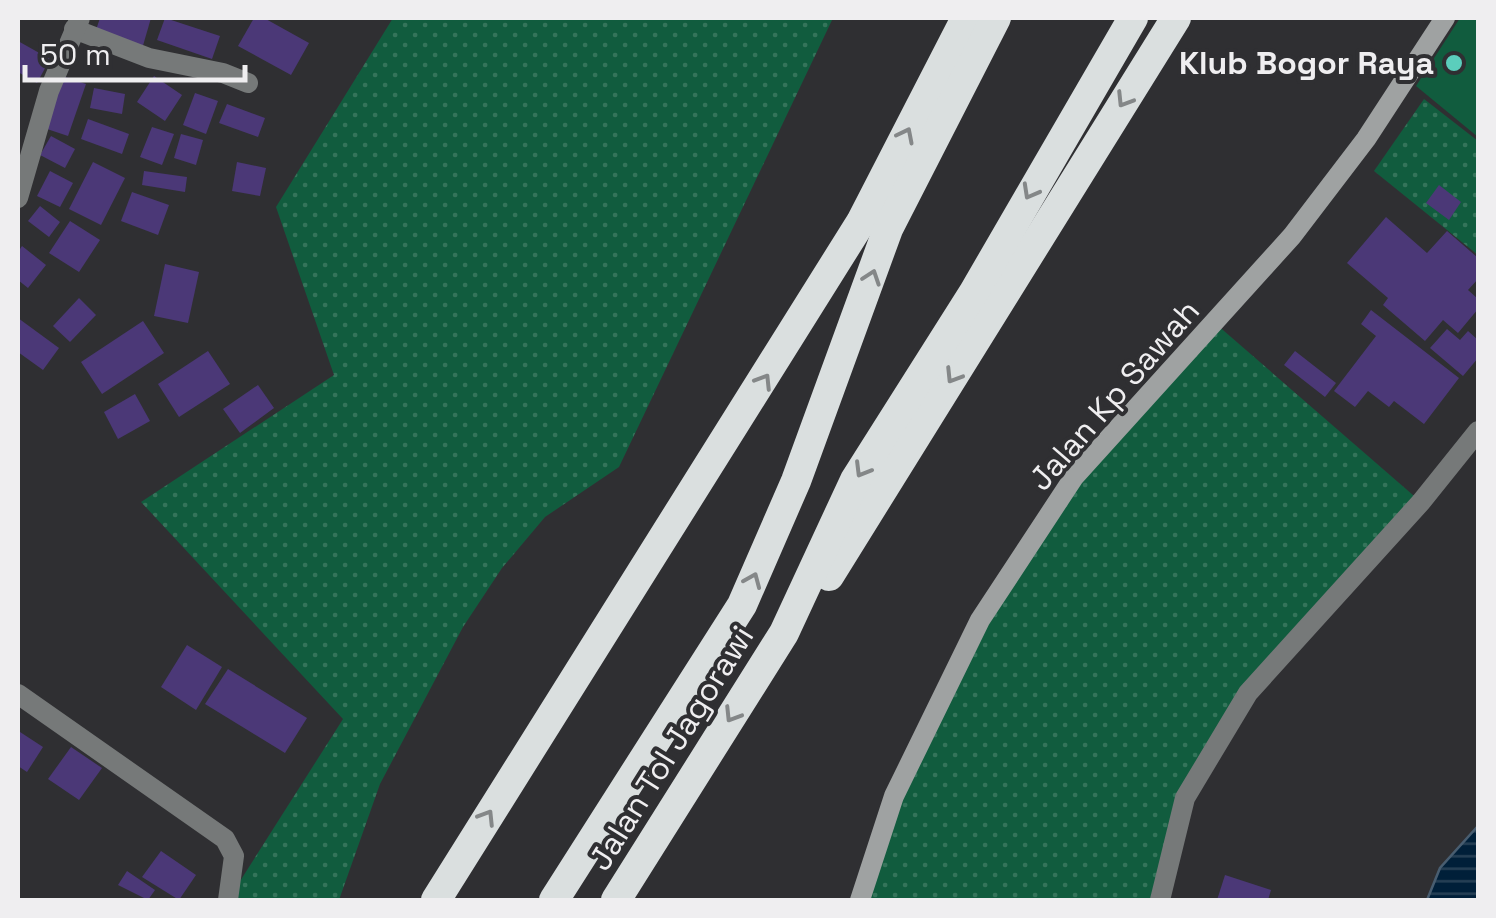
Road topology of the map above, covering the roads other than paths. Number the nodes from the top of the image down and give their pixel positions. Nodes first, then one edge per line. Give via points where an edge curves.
1 (966, 18) edge
2 (996, 18) edge
3 (1133, 18) edge
4 (1176, 18) edge
5 (1445, 18) edge
6 (77, 23) edge
7 (248, 83) dead end
8 (18, 198) edge
9 (1478, 431) edge
10 (784, 633) junction
11 (18, 694) edge
12 (228, 900) edge
13 (436, 900) edge
14 (554, 900) edge
15 (616, 900) edge
16 (860, 900) edge
17 (1160, 900) edge

13 -> 1 highway via 861,222
14 -> 2 highway via 742,605 796,481 888,230
3 -> 10 highway via 974,292 855,480
4 -> 10 highway via 821,588
5 - 16 street, Jalan Kp Sawah via 1292,236 1074,477 980,620 894,796
6 - 7 street via 149,58
6 - 8 street
9 - 17 street via 1248,694 1185,798
10 -> 15 highway, Jalan Tol Jagorawi
11 - 12 street via 225,839 234,856

